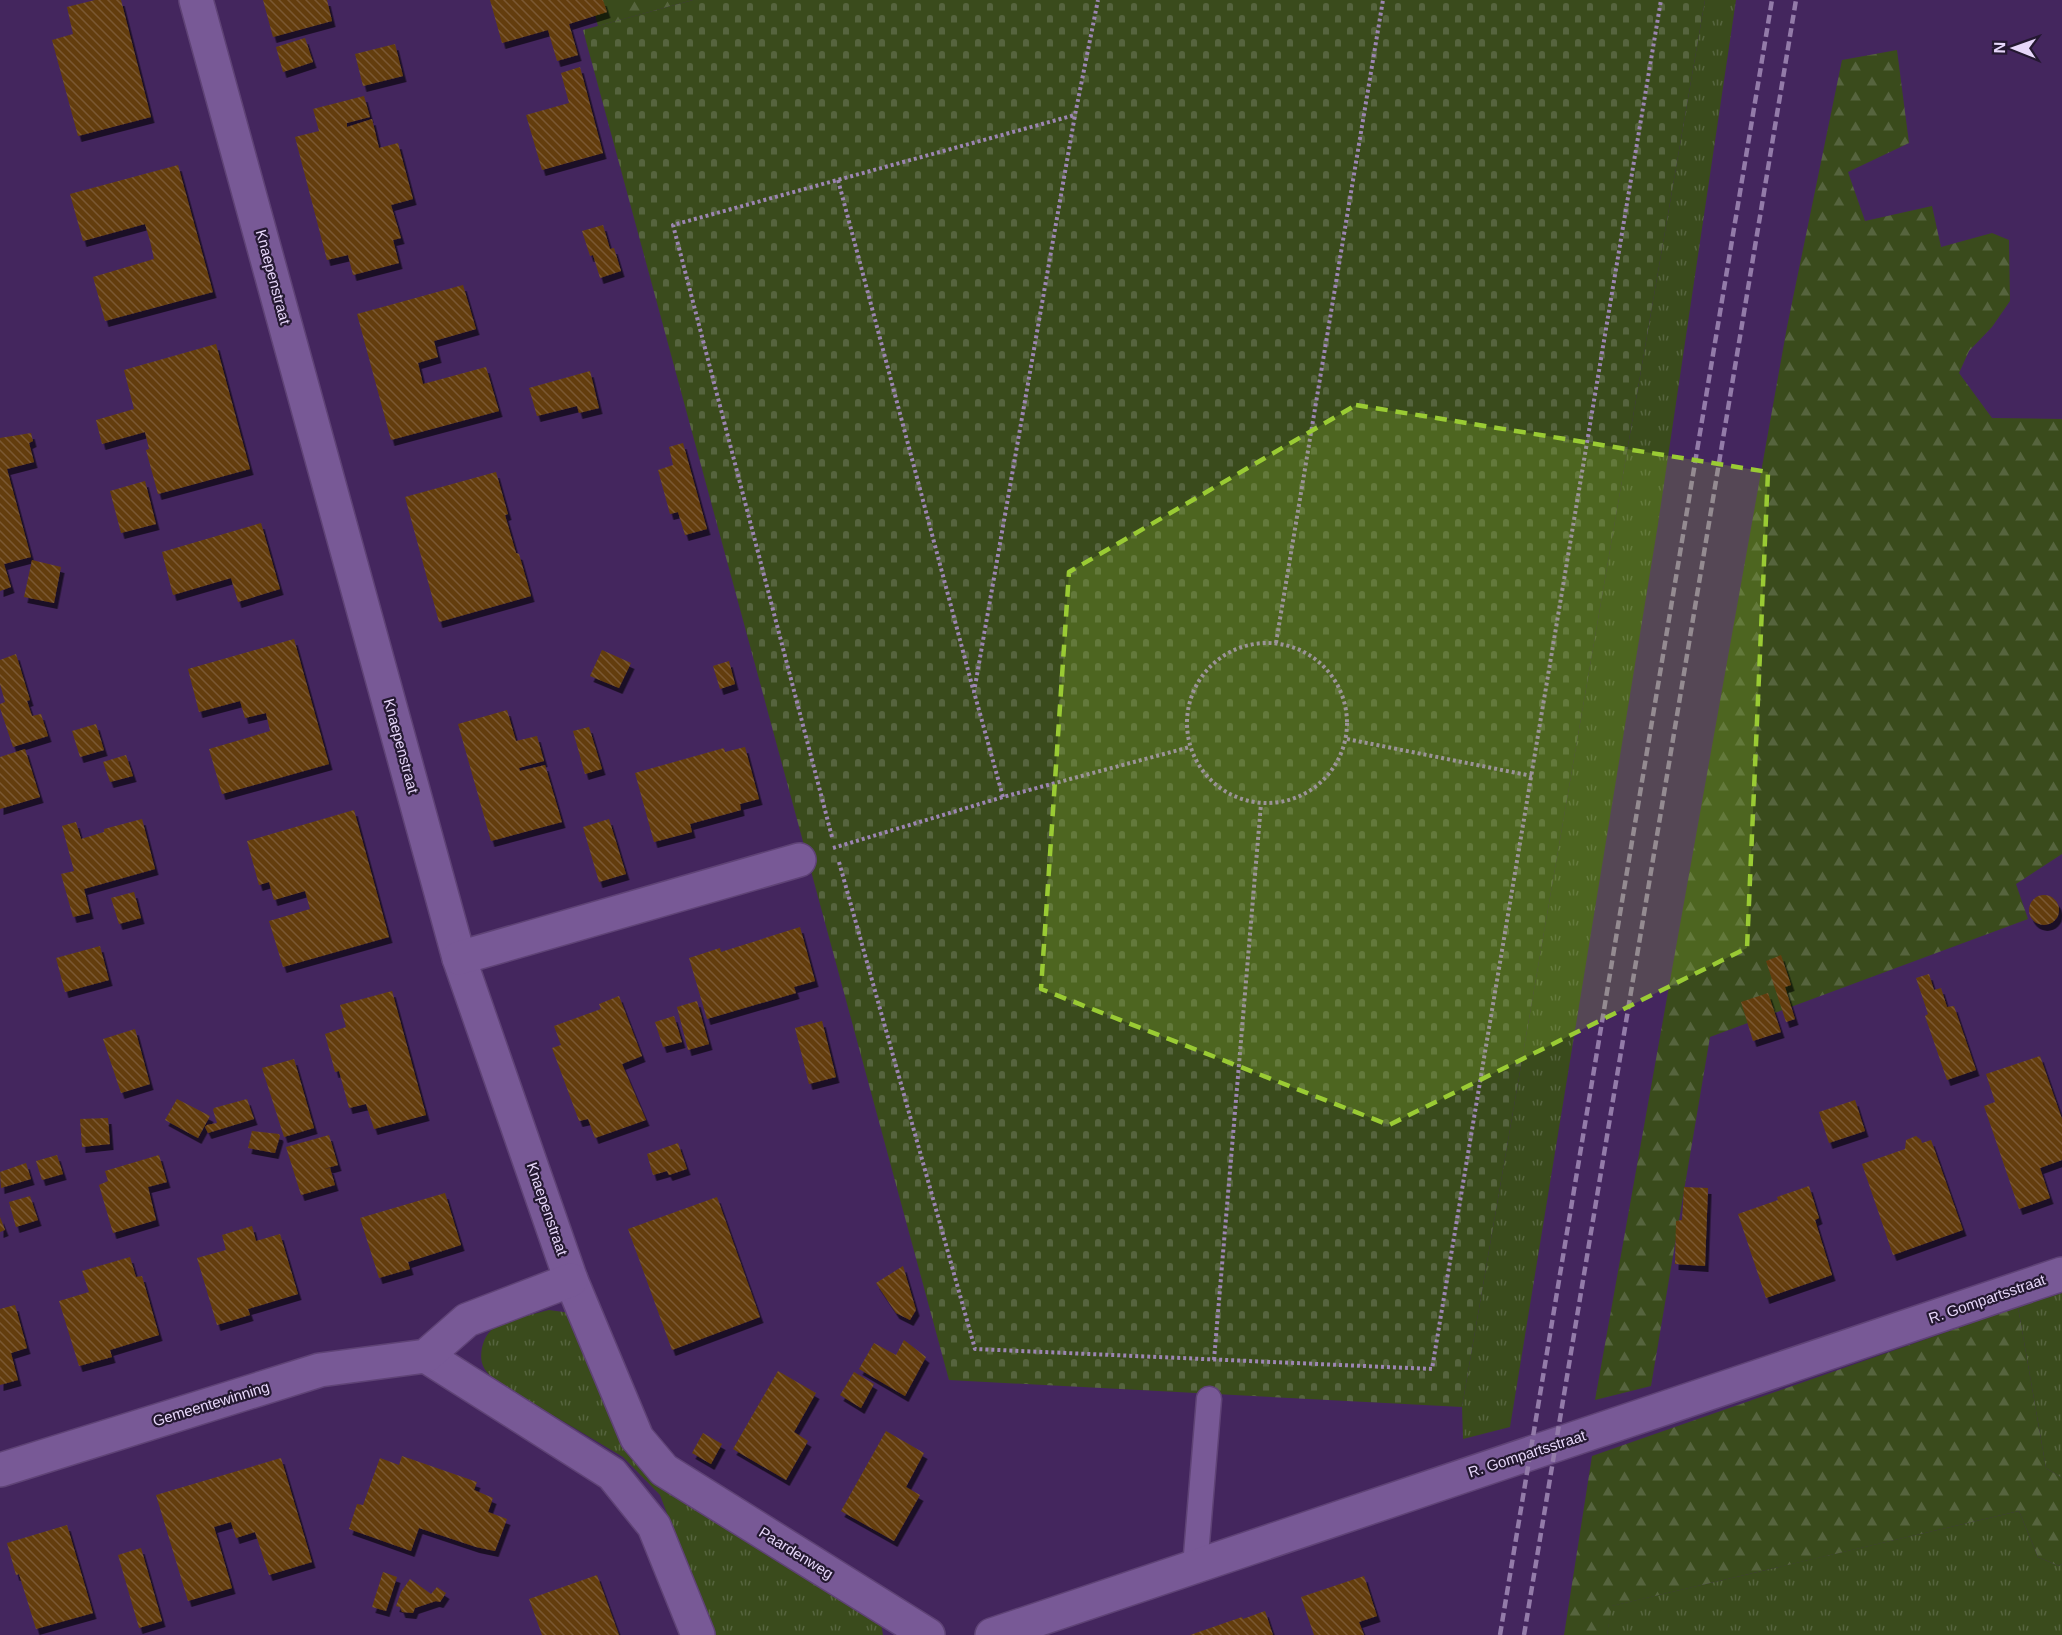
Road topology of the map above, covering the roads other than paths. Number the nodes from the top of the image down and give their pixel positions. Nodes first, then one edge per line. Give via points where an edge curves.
1 (196, 0) edge
2 (799, 860) road end
3 (459, 958) junction
4 (2062, 1274) edge
5 (571, 1280) junction
6 (426, 1356) junction
7 (1209, 1400) road end
8 (0, 1470) edge
9 (664, 1470) joint
10 (1195, 1567) junction
11 (698, 1635) edge
12 (928, 1635) edge
13 (992, 1635) edge

1 - 3 street, Knaepenstraat
2 - 3 street
3 - 5 street, Knaepenstraat
4 - 10 street, R. Gompartsstraat
5 - 6 street via 467,1320
5 - 9 street, Knaepenstraat via 637,1438
6 - 8 street, Gemeentewinning via 320,1370
6 - 11 street via 612,1474 654,1526
7 - 10 lane
9 - 12 street, Paardenweg
10 - 13 street, R. Gompartsstraat

